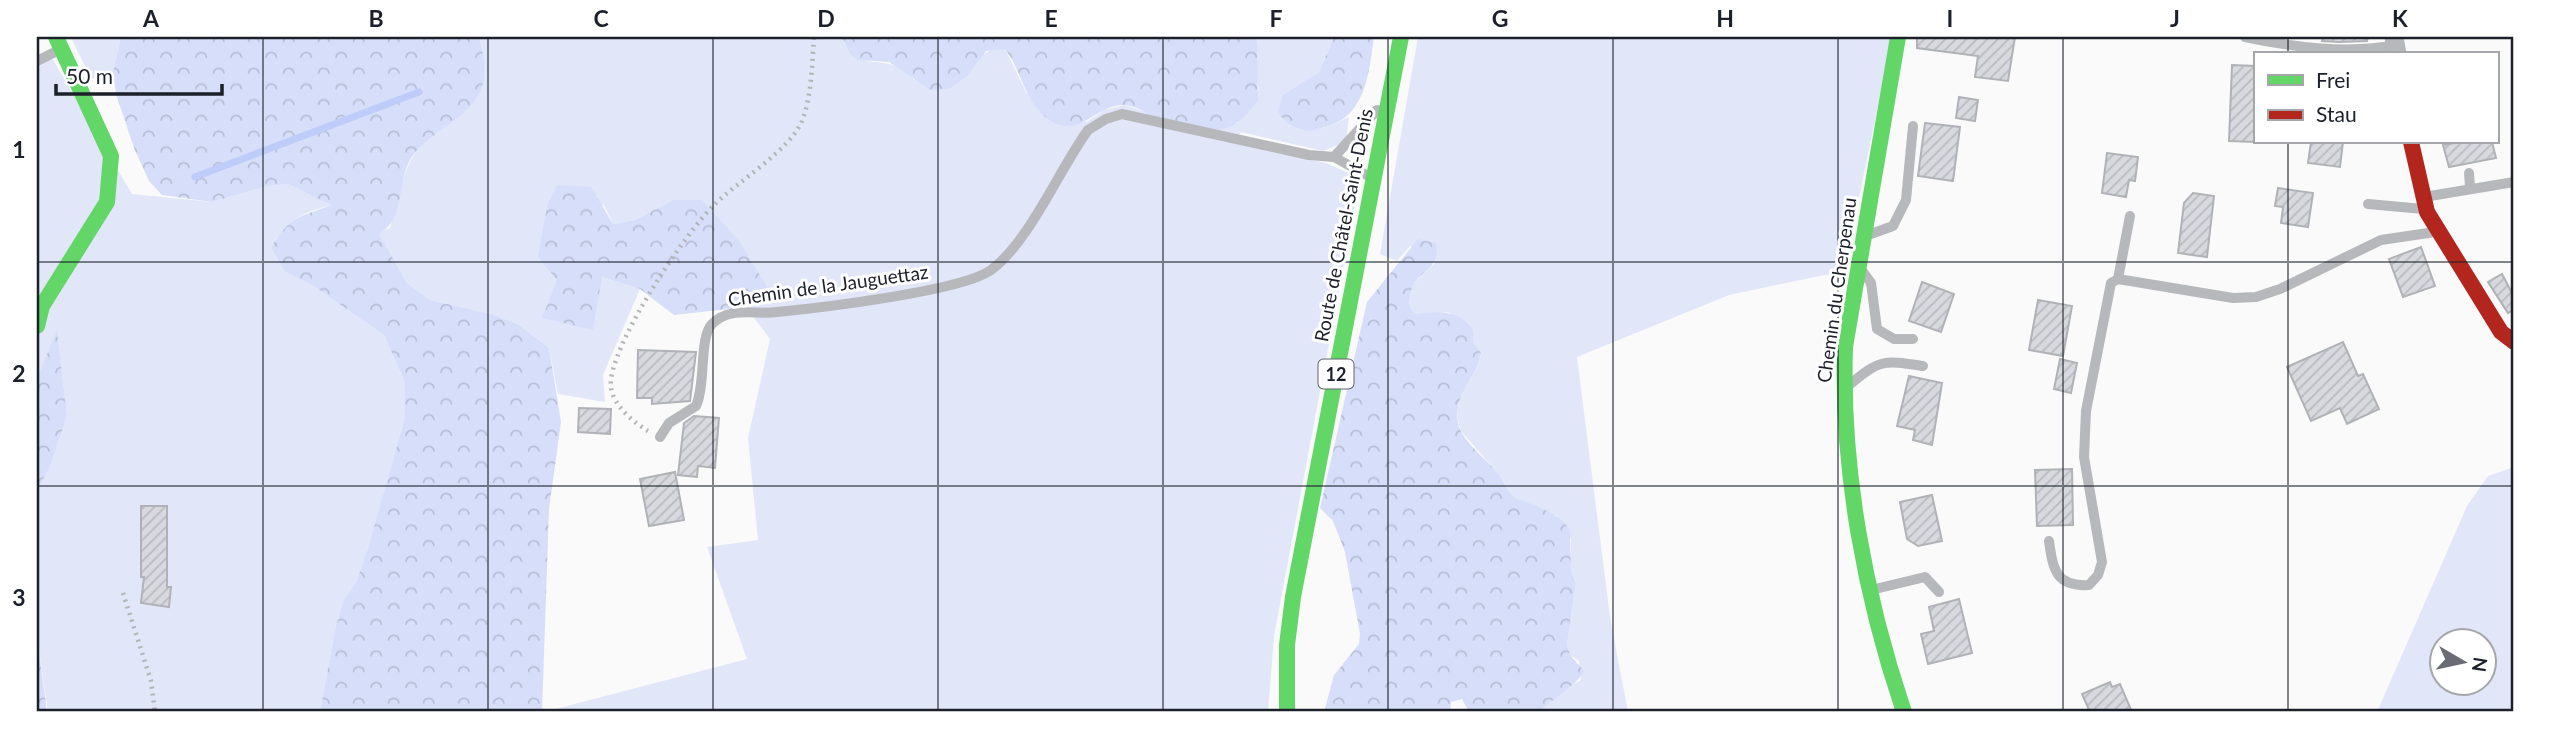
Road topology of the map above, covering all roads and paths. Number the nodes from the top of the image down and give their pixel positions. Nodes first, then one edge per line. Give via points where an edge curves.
1 (814, 37) edge
2 (1401, 37) edge
3 (1898, 37) edge
4 (2245, 37) edge
5 (59, 43) edge
6 (2395, 45) edge
7 (2280, 49) edge
8 (37, 61) edge
9 (1390, 93) junction
10 (1913, 126) dead end
11 (2411, 144) edge
12 (1334, 157) junction
13 (2469, 173) dead end
14 (1373, 179) junction
15 (2514, 182) edge
16 (2470, 187) junction
17 (2426, 203) junction
18 (2368, 204) dead end
19 (2130, 216) dead end
20 (2439, 231) junction
21 (1864, 236) junction
22 (1859, 266) junction
23 (2118, 279) junction
24 (37, 326) edge
25 (1913, 339) dead end
26 (2514, 342) edge
27 (1923, 366) dead end
28 (1843, 391) junction
29 (660, 437) joint
30 (2049, 541) dead end
31 (1870, 590) junction
32 (1940, 592) dead end
33 (123, 593) dead end
34 (155, 712) edge
35 (1287, 712) edge
36 (1904, 712) edge

1 - 29 path via 802,122 766,163 714,205 666,264 616,364 611,386 617,404 638,425
2 - 9 street, Route de Châtel-Saint-Denis / 12
3 - 21 street, Chemin du Cherpenau
4 - 7 lane
5 - 8 lane
5 - 24 street via 111,156 107,202 42,306
6 - 7 lane via 2374,50
9 - 12 lane
9 - 14 street, Route de Châtel-Saint-Denis / 12
10 - 21 lane via 1906,200 1893,226
11 - 17 street
12 - 14 lane
12 - 29 lane, Chemin de la Jauguettaz via 1122,114 1106,119 1088,130 1016,244 990,271 951,285 848,302 776,313 728,313 713,323 704,343 702,393 696,406 669,423
13 - 16 lane
14 - 35 street, Route de Châtel-Saint-Denis / 12 via 1293,597 1286,645
15 - 16 lane
16 - 17 lane
17 - 18 lane
17 - 20 street
19 - 23 lane
20 - 23 lane via 2381,240 2256,297 2233,298
20 - 26 street via 2501,332
21 - 22 street, Chemin du Cherpenau
22 - 25 lane via 1871,283 1877,329 1894,339
22 - 28 street, Chemin du Cherpenau via 1845,347
23 - 30 lane via 2111,283 2086,411 2084,457 2102,562 2090,585 2073,586 2062,580 2053,566
27 - 28 lane via 1887,360
28 - 31 street, Chemin du Cherpenau
31 - 32 lane via 1925,577
31 - 36 street, Chemin du Cherpenau
33 - 34 path via 151,681

